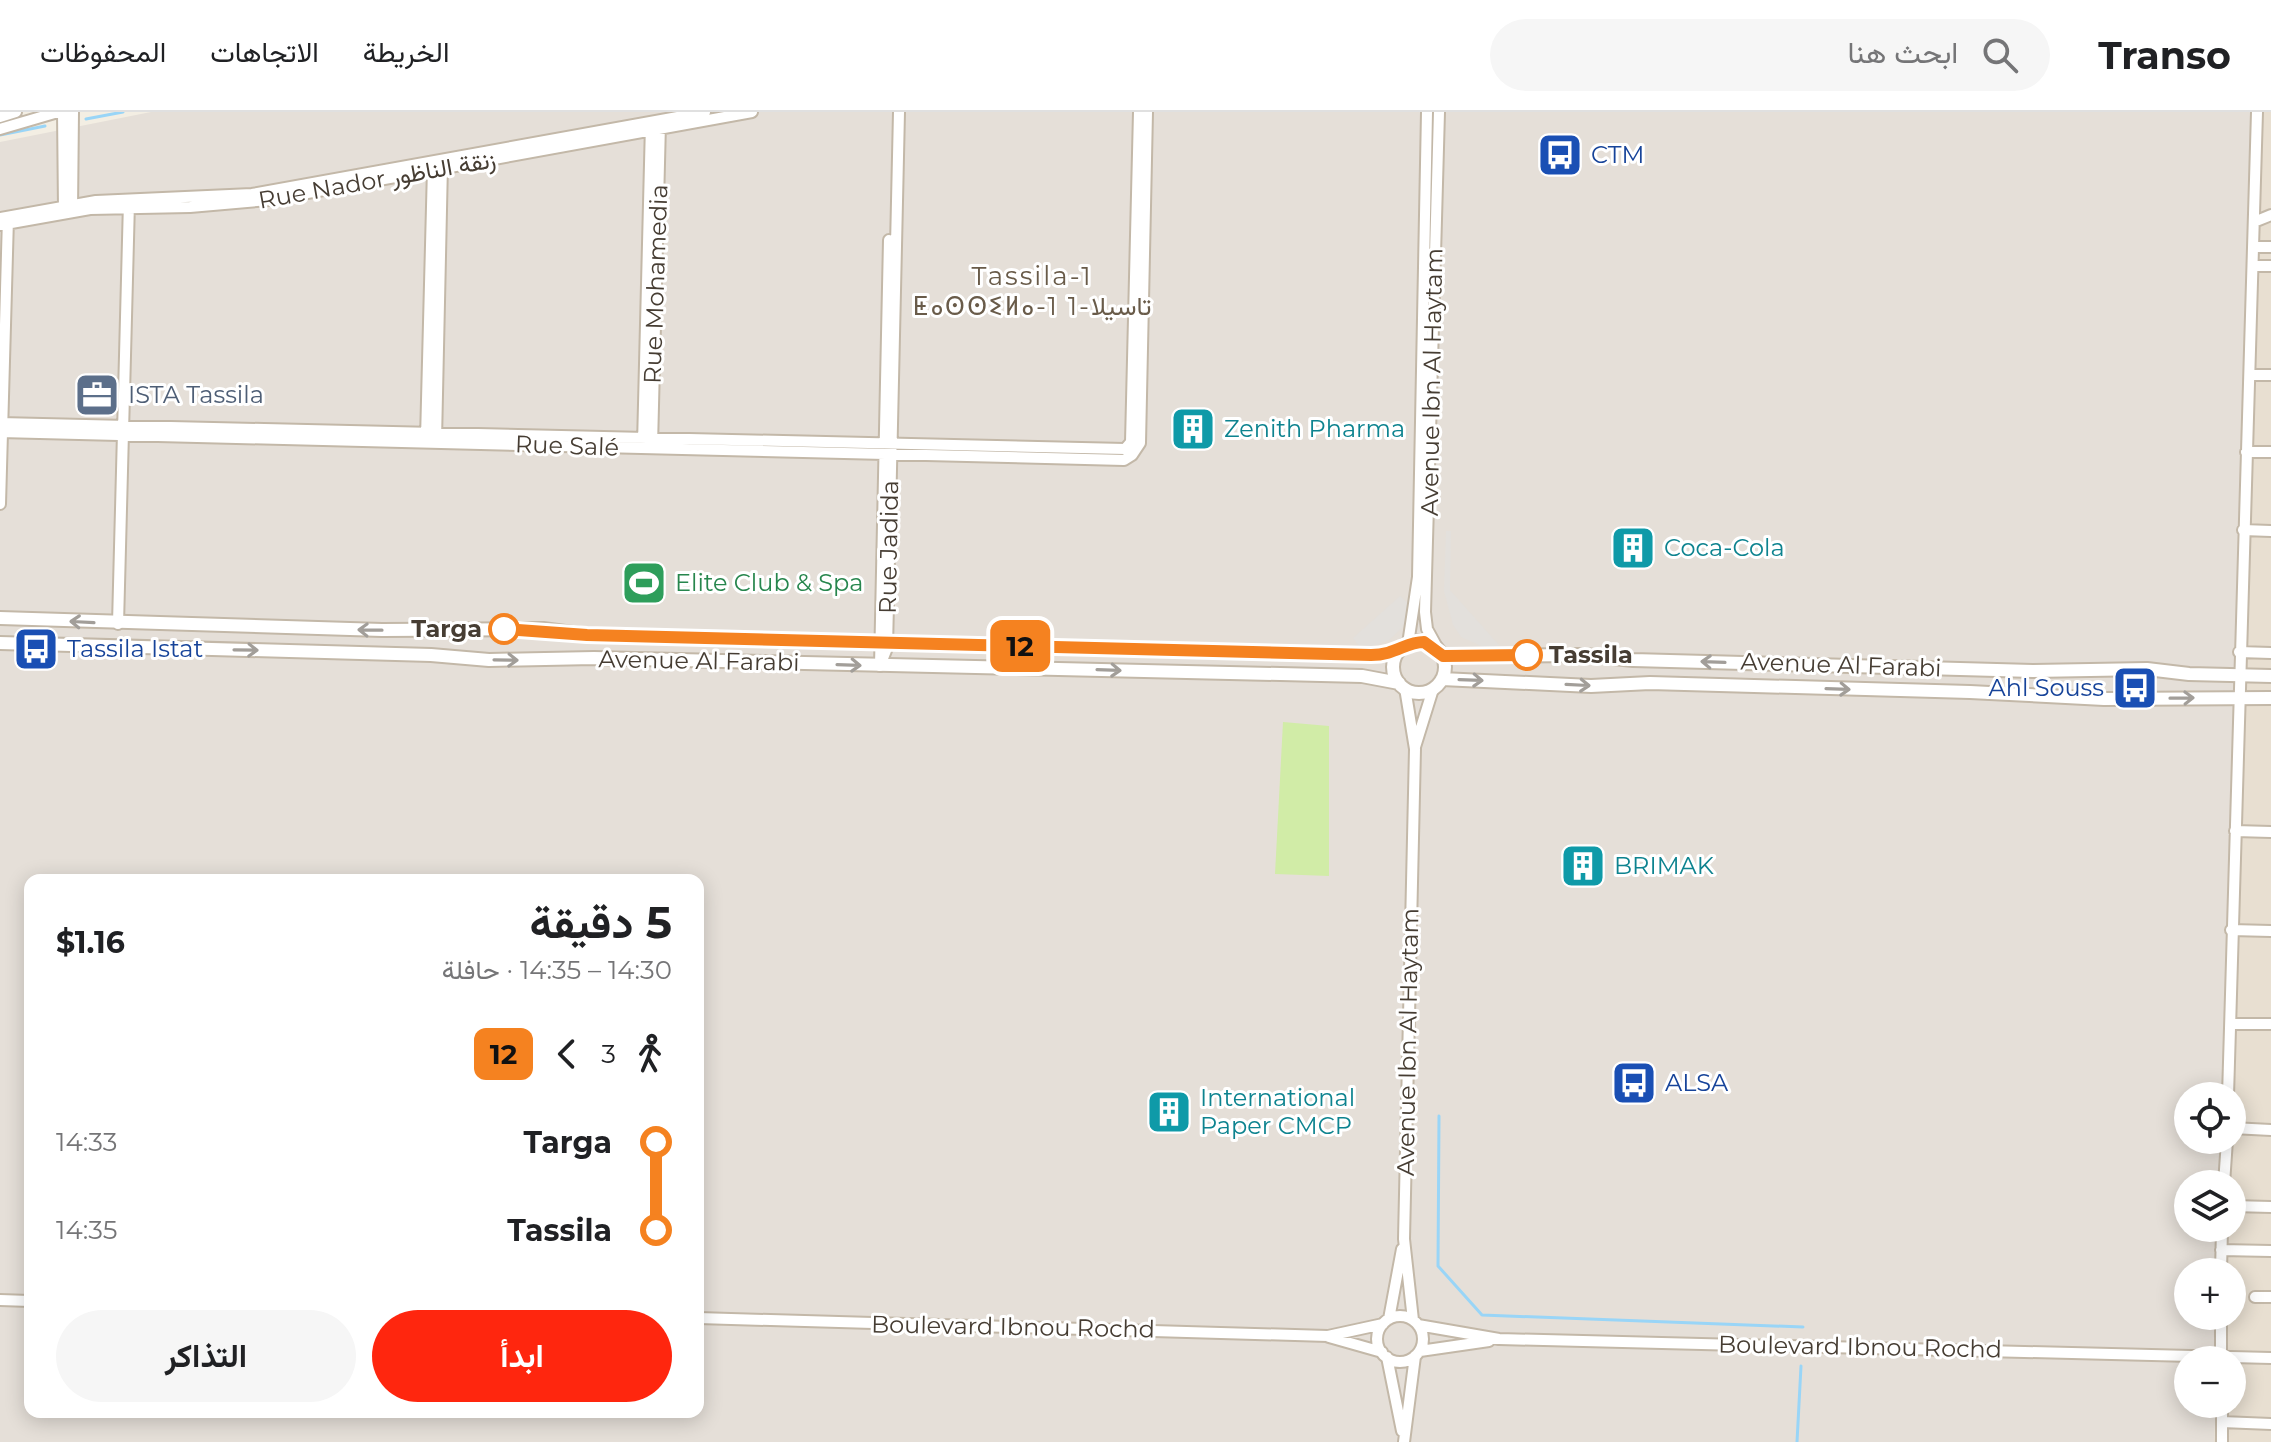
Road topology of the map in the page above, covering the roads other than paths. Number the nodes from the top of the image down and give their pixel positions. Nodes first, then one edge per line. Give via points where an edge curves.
1 (16, 112) edge
2 (60, 112) edge
3 (73, 112) edge
4 (705, 112) edge
5 (752, 112) edge
6 (892, 112) edge
7 (899, 112) edge
8 (1139, 112) edge
9 (1147, 112) edge
10 (1427, 112) edge
11 (1439, 112) edge
12 (2257, 112) edge
13 (0, 117) edge
14 (656, 125) junction
15 (0, 129) edge
16 (437, 165) junction
17 (1431, 177) junction
18 (129, 203) junction
19 (68, 209) junction
20 (2271, 215) edge
21 (4, 221) edge
22 (2254, 222) junction
23 (2254, 247) junction
24 (2271, 247) edge
25 (2253, 266) junction
26 (2271, 266) edge
27 (2, 341) edge
28 (2250, 375) junction
29 (2271, 375) edge
30 (1, 428) edge
31 (123, 432) junction
32 (431, 438) junction
33 (647, 444) junction
34 (887, 450) junction
35 (1129, 452) junction
36 (2246, 452) junction
37 (2271, 452) edge
38 (0, 504) edge
39 (2243, 530) junction
40 (2271, 531) edge
41 (0, 618) edge
42 (118, 624) junction
43 (883, 641) junction
44 (0, 643) edge
45 (1403, 648) junction
46 (2239, 652) junction
47 (1440, 653) junction
48 (2271, 653) edge
49 (880, 666) junction
50 (2239, 675) junction
51 (2271, 676) edge
52 (1438, 684) junction
53 (1402, 686) junction
54 (2271, 698) edge
55 (2237, 699) junction
56 (1415, 749) junction
57 (2235, 831) junction
58 (2271, 832) edge
59 (2231, 930) junction
60 (2271, 931) edge
61 (2231, 1024) junction
62 (2271, 1024) edge
63 (2229, 1082) edge
64 (2246, 1129) edge
65 (2271, 1130) edge
66 (2246, 1206) edge
67 (2271, 1207) edge
68 (1404, 1239) junction
69 (2221, 1242) edge
70 (2221, 1250) junction
71 (2271, 1251) edge
72 (2221, 1258) edge
73 (2255, 1297) dead end
74 (2271, 1297) edge
75 (0, 1300) edge
76 (24, 1301) edge
77 (704, 1318) edge
78 (1386, 1321) junction
79 (1416, 1322) junction
80 (1328, 1336) junction
81 (1499, 1339) junction
82 (1417, 1353) junction
83 (1384, 1355) junction
84 (2174, 1357) edge
85 (2246, 1358) edge
86 (2271, 1358) edge
87 (2222, 1418) edge
88 (2222, 1422) junction
89 (2271, 1424) edge
90 (1404, 1441) edge
91 (2222, 1442) edge

1 - 13 street
2 - 15 street
2 - 19 street
3 - 19 street
4 - 14 street, Rue Nador زنقة الناظور
5 - 14 street, Rue Nador زنقة الناظور
6 - 34 street, Rue Jadida
7 - 34 street, Rue Jadida
8 - 35 street
9 - 35 street via 1140,443
10 - 17 street, Avenue Ibn Al Haytam
11 - 17 street, Avenue Ibn Al Haytam
12 - 22 street
14 - 16 street, Rue Nador زنقة الناظور
14 - 33 street, Rue Mohamedia
16 - 18 street, Rue Nador زنقة الناظور via 240,196
16 - 32 street
17 - 45 street, Avenue Ibn Al Haytam via 1418,577
17 - 47 street, Avenue Ibn Al Haytam via 1425,612
18 - 19 street, Rue Nador زنقة الناظور
18 - 31 street
19 - 21 street, Rue Nador زنقة الناظور
20 - 22 street
21 - 27 street
22 - 23 street
23 - 24 street
23 - 25 street
25 - 26 street
25 - 28 street
27 - 30 street
28 - 29 street
28 - 36 street
30 - 31 street, Rue Salé
30 - 38 street
31 - 32 street, Rue Salé
31 - 42 street
32 - 33 street, Rue Salé
33 - 34 street, Rue Salé
34 - 35 street, Rue Salé via 1113,462
34 - 43 street, Rue Jadida
36 - 37 street
36 - 39 street
39 - 40 street
39 - 46 street
42 -> 41 street, Avenue Al Farabi
43 -> 42 street, Avenue Al Farabi via 587,635 543,629
43 - 45 street, Avenue Al Farabi via 1371,655
43 - 49 street, Rue Jadida via 886,655
44 -> 49 street, Avenue Al Farabi via 489,660
45 - 47 street via 1424,642
45 - 53 street via 1394,672
46 - 48 street
46 - 50 street
50 -> 47 street, Avenue Al Farabi
47 - 52 street
49 -> 53 street, Avenue Al Farabi via 1362,676
50 - 51 street, Avenue Al Farabi
50 - 55 street
52 - 53 street via 1418,693
52 -> 55 street, Avenue Al Farabi via 1650,683
52 - 56 street, Avenue Ibn Al Haytam
53 - 56 street, Avenue Ibn Al Haytam
54 - 55 street, Avenue Al Farabi
55 - 57 street
56 - 68 street, Avenue Ibn Al Haytam
57 - 58 street
57 - 59 street
59 - 60 street
59 - 61 street
61 - 62 street
61 - 63 street
64 - 65 street
66 - 67 street
68 - 78 street, Avenue Ibn Al Haytam
68 - 79 street, Avenue Ibn Al Haytam
69 - 70 street
70 - 71 street
70 - 72 street
73 - 74 street
75 - 76 street
77 - 80 street, Boulevard Ibnou Rochd
78 - 79 street via 1404,1316
78 - 80 street, Boulevard Ibnou Rochd
78 - 83 street via 1377,1338
79 - 81 street, Boulevard Ibnou Rochd
79 - 82 street via 1423,1336
80 - 83 street, Boulevard Ibnou Rochd
81 - 82 street, Boulevard Ibnou Rochd
81 - 84 street, Boulevard Ibnou Rochd
82 - 83 street via 1401,1362
82 - 90 street
83 - 90 street
85 - 86 street, Boulevard Ibnou Rochd
87 - 88 street
88 - 89 street
88 - 91 street

